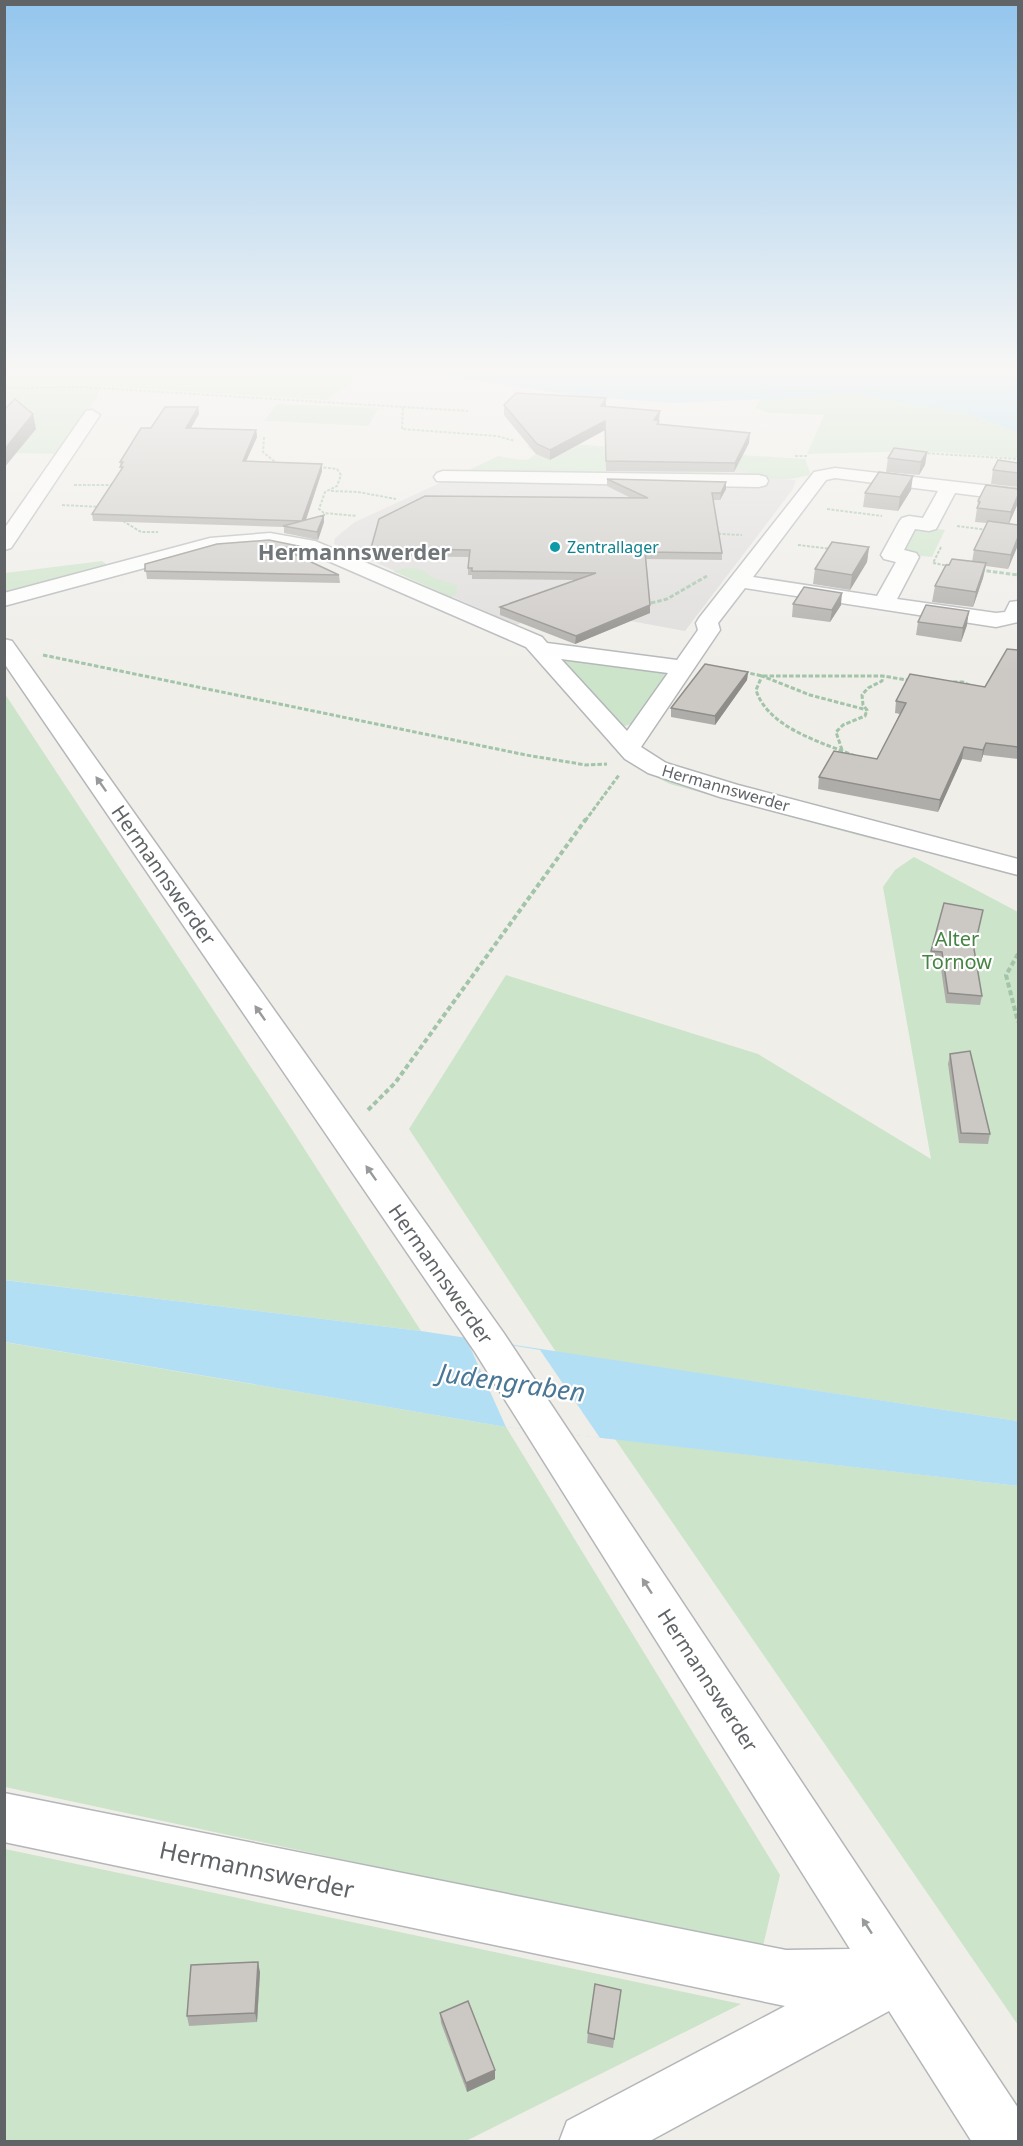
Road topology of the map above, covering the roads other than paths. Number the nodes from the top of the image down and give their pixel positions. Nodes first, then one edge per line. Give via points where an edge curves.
1 (53, 471) edge
2 (443, 477) dead end
3 (583, 479) junction
4 (759, 481) dead end
5 (949, 487) junction
6 (1018, 495) edge
7 (583, 499) edge
8 (4, 544) edge
9 (739, 581) junction
10 (4, 600) edge
11 (884, 603) junction
12 (1018, 608) edge
13 (4, 646) edge
14 (541, 649) junction
15 (685, 665) junction
16 (637, 754) junction
17 (1018, 867) edge
18 (4, 1817) edge
19 (899, 1975) junction
20 (588, 2142) edge
21 (1006, 2142) edge

1 - 8 street
2 - 3 street
3 - 4 street
3 - 7 street
5 - 6 street
5 - 9 street via 820,476
5 - 11 street via 929,525 909,522 891,555 909,557
9 - 11 street
9 - 15 street via 707,623 709,630
10 - 14 street, Hermannswerder via 193,547 250,539 290,541 322,549 534,642
11 - 12 street via 996,620 1013,617
19 -> 13 street, Hermannswerder via 489,1342
14 - 15 street
14 - 16 street, Hermannswerder
15 - 16 street
16 - 17 street, Hermannswerder via 671,774
18 - 19 street, Hermannswerder via 786,1978
19 - 20 street
19 - 21 street, Hermannswerder

